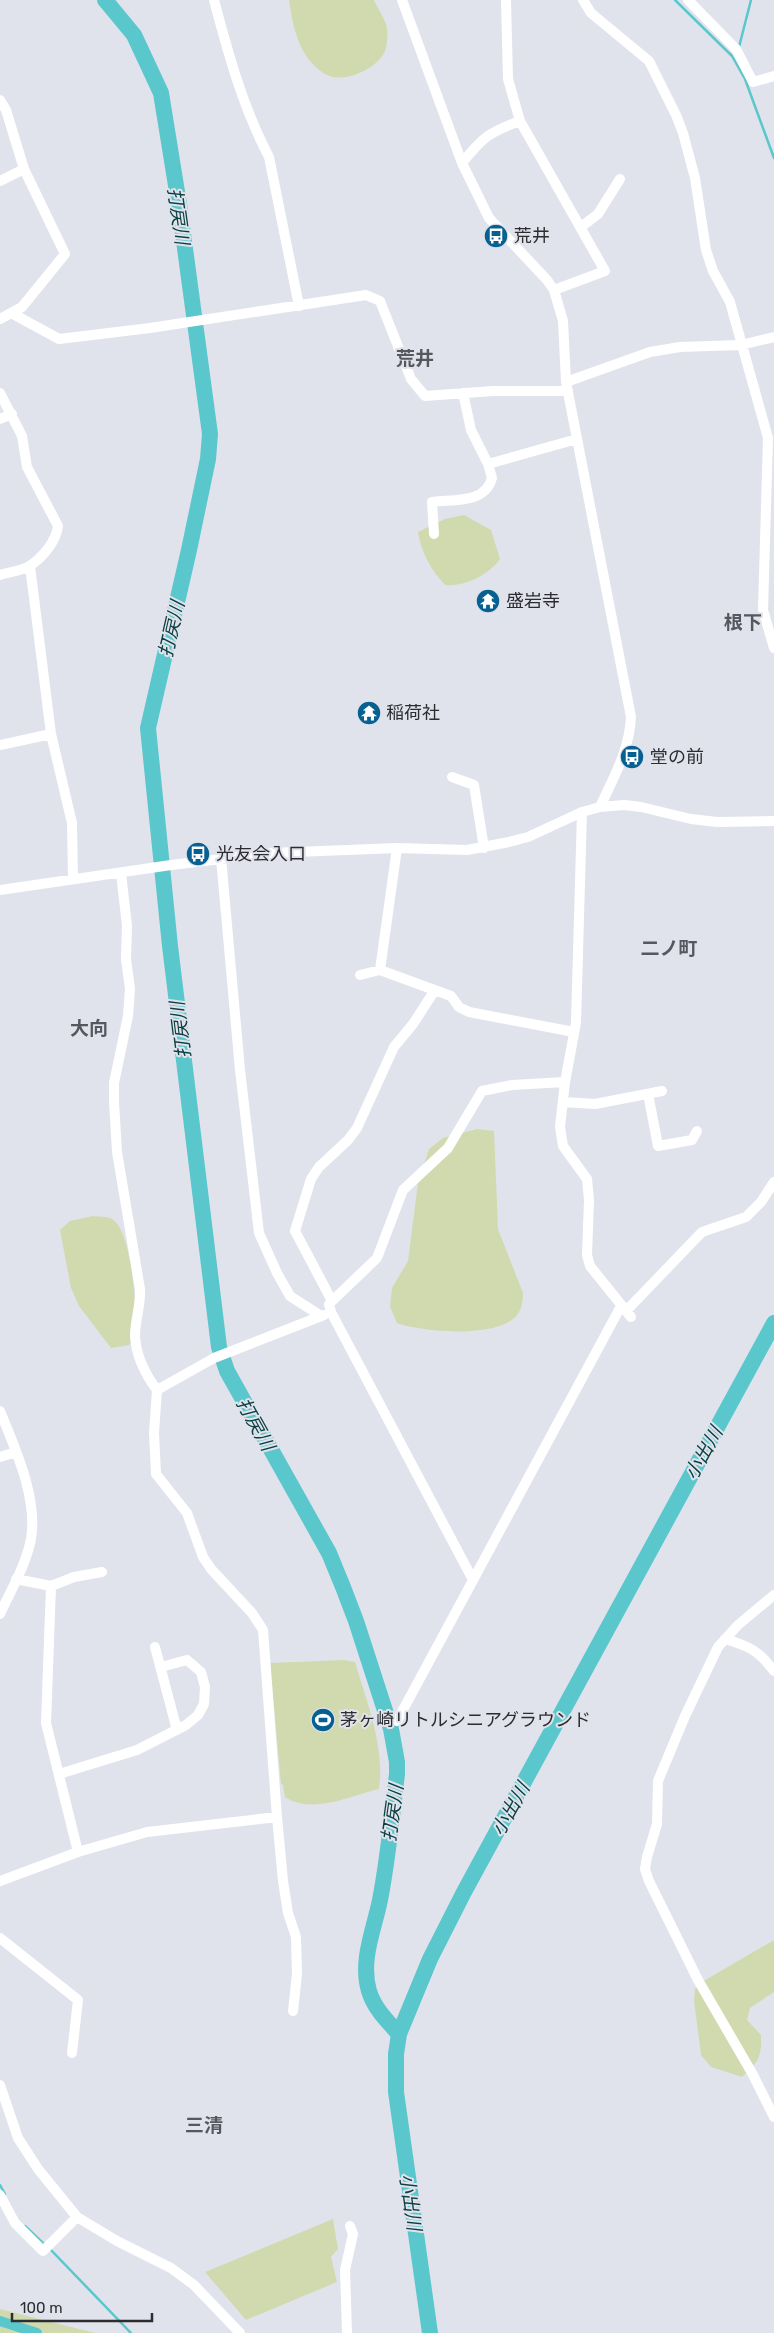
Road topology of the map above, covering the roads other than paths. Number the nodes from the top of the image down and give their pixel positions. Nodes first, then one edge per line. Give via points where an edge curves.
1 (214, 0) edge
2 (402, 0) edge
3 (506, 0) edge
4 (583, 0) edge
5 (688, 0) edge
6 (774, 76) edge
7 (0, 100) edge
8 (520, 121) junction
9 (462, 163) junction
10 (24, 169) junction
11 (620, 179) dead end
12 (0, 181) edge
13 (581, 227) junction
14 (554, 290) junction
15 (299, 306) junction
16 (13, 314) junction
17 (0, 319) edge
18 (774, 337) edge
19 (741, 345) junction
20 (567, 387) junction
21 (0, 393) edge
22 (463, 393) junction
23 (12, 414) junction
24 (0, 419) edge
25 (577, 439) junction
26 (488, 464) junction
27 (434, 534) dead end
28 (30, 566) junction
29 (0, 575) edge
30 (774, 648) edge
31 (51, 734) junction
32 (0, 745) edge
33 (452, 777) dead end
34 (600, 807) junction
35 (582, 812) junction
36 (774, 821) edge
37 (397, 848) junction
38 (484, 848) junction
39 (222, 858) junction
40 (121, 873) junction
41 (73, 879) junction
42 (0, 890) edge
43 (380, 970) junction
44 (360, 975) dead end
45 (435, 990) junction
46 (574, 1032) junction
47 (565, 1082) junction
48 (662, 1091) dead end
49 (648, 1094) junction
50 (563, 1102) junction
51 (697, 1130) dead end
52 (774, 1182) edge
53 (332, 1301) junction
54 (626, 1311) junction
55 (332, 1312) junction
56 (321, 1316) junction
57 (157, 1390) junction
58 (0, 1411) edge
59 (16, 1452) junction
60 (0, 1456) edge
61 (102, 1572) dead end
62 (16, 1579) junction
63 (474, 1580) junction
64 (50, 1586) junction
65 (774, 1594) edge
66 (0, 1614) edge
67 (725, 1639) junction
68 (155, 1647) dead end
69 (161, 1667) junction
70 (774, 1671) edge
71 (397, 1721) dead end
72 (176, 1730) junction
73 (59, 1774) junction
74 (277, 1817) junction
75 (78, 1852) junction
76 (0, 1881) edge
77 (0, 1938) edge
78 (293, 2011) dead end
79 (72, 2053) dead end
80 (0, 2085) edge
81 (774, 2116) edge
82 (0, 2195) edge
83 (78, 2217) junction
84 (350, 2226) dead end
85 (240, 2333) edge
86 (347, 2333) edge

1 - 15 street via 257,135 269,157
2 - 9 street
3 - 8 street via 508,78
4 - 19 street via 591,13 649,61 676,114 695,178 706,250 730,302
5 - 6 street via 736,49 753,82
7 - 10 street
8 - 9 street via 481,138
8 - 13 street
9 - 14 street via 489,218
10 - 12 street
10 - 16 street via 66,254
11 - 13 street via 598,214
13 - 14 street via 604,271
14 - 20 street via 563,321
15 - 16 street via 59,339
15 - 22 street via 366,295 380,301 411,380 425,396
16 - 17 street
18 - 19 street
19 - 20 street via 680,347 650,352
19 - 30 street via 768,438 763,610
20 - 22 street
20 - 25 street
21 - 23 street
22 - 26 street via 471,430
23 - 24 street
23 - 28 street via 22,436 28,466 58,526 56,536
25 - 26 street
25 - 34 street via 631,717 630,739
26 - 27 street via 492,478 485,492 478,497 432,502
28 - 29 street
28 - 31 street
31 - 32 street
31 - 41 street via 72,823
33 - 38 street via 474,785
34 - 35 street
34 - 36 street via 641,807 691,819 741,824
35 - 38 street via 528,837
35 - 46 street
37 - 38 street via 446,851
37 - 39 street via 324,849
37 - 43 street
39 - 40 street
39 - 56 street via 240,1070 259,1233 290,1296
40 - 41 street
40 - 57 street via 130,989 128,1016 114,1083 117,1152 140,1289 141,1304 135,1334 137,1347 147,1376
41 - 42 street
43 - 44 street
43 - 45 street
45 - 46 street via 451,996 458,1007 469,1012
45 - 53 street via 394,1047 357,1128 311,1179 295,1231
46 - 47 street
47 - 50 street
47 - 53 street via 512,1085 482,1092 448,1148 403,1190 377,1258
48 - 49 street
49 - 50 street via 595,1104
49 - 51 street via 658,1146 692,1140
50 - 54 street via 560,1126 563,1146 587,1179 587,1255 590,1266
52 - 54 street via 746,1217 702,1232
53 - 55 street via 329,1304
54 - 63 street
55 - 56 street
55 - 63 street
56 - 57 street via 214,1358
57 - 74 street via 156,1474 187,1513 211,1569 252,1613 263,1630
58 - 59 street
59 - 60 street
59 - 62 street via 25,1476 32,1521 30,1540
61 - 64 street
62 - 64 street
62 - 66 street
63 - 71 street
64 - 73 street via 46,1723
65 - 67 street
67 - 70 street via 760,1653
67 - 81 street via 708,1666 662,1770 657,1796 657,1824 645,1869 698,1980
68 - 69 street
69 - 72 street
69 - 72 street via 187,1660 200,1672 205,1688 204,1704 198,1716
72 - 73 street via 137,1750
73 - 75 street
74 - 75 street via 147,1832
74 - 78 street via 288,1913 296,1937
75 - 76 street
77 - 79 street via 78,2000
80 - 83 street via 18,2138 38,2169
82 - 83 street via 15,2223 43,2251
83 - 85 street via 171,2268 194,2285
84 - 86 street via 353,2234 346,2270

